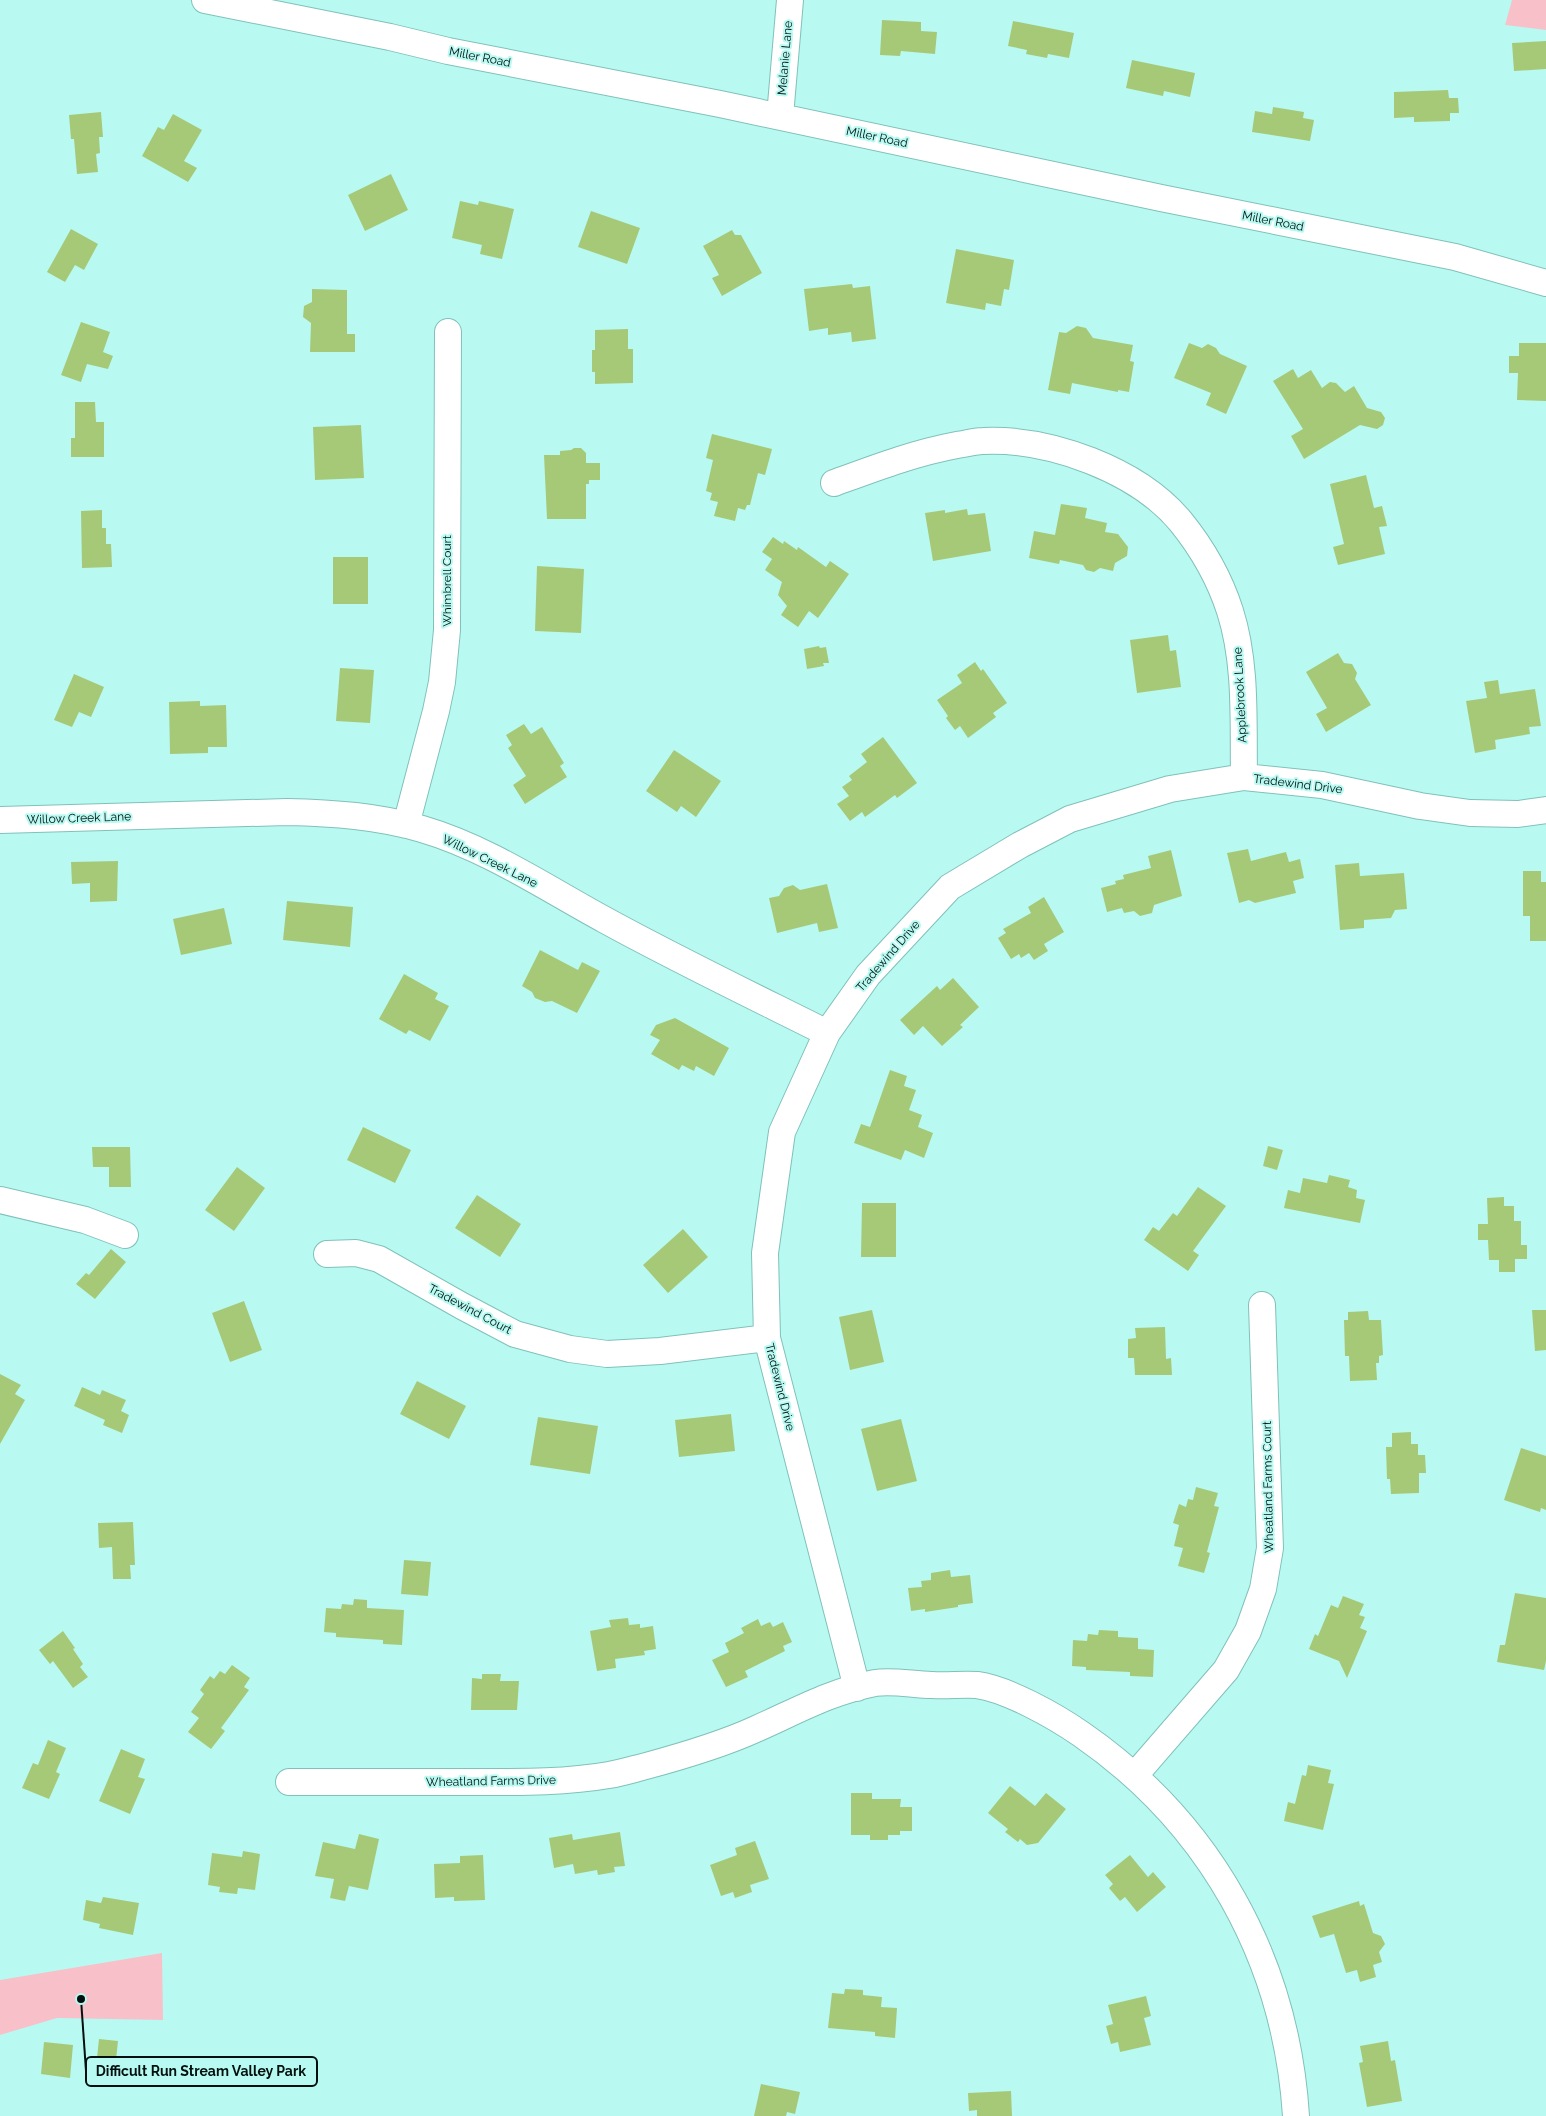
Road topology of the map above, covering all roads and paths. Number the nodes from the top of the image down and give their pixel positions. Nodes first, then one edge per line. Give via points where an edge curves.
1 (205, 0) edge
2 (790, 0) edge
3 (780, 116) junction
4 (1546, 282) edge
5 (448, 332) dead end
6 (834, 483) dead end
7 (1244, 777) junction
8 (1546, 810) edge
9 (0, 820) edge
10 (406, 826) junction
11 (827, 1033) junction
12 (0, 1200) edge
13 (125, 1234) dead end
14 (327, 1254) dead end
15 (1262, 1305) dead end
16 (767, 1338) junction
17 (857, 1688) junction
18 (1135, 1775) junction
19 (289, 1782) dead end
20 (1296, 2116) edge

1 - 3 street, Miller Road
2 - 3 street, Melanie Lane
3 - 4 street, Miller Road via 1455,257
5 - 10 street, Whimbrell Court via 447,630 436,711
6 - 7 street, Applebrook Lane via 906,457 983,441 1040,446 1080,456 1118,473 1150,494 1180,521 1197,544 1230,613 1238,644 1242,685
7 - 8 street, Tradewind Drive via 1322,785 1470,813 1518,814
7 - 11 street, Tradewind Drive via 1170,789 1070,819 950,887 868,975
9 - 10 street, Willow Creek Lane via 287,812 329,813
10 - 11 street, Willow Creek Lane via 466,846 674,958
11 - 16 street, Tradewind Drive via 782,1132 765,1252
12 - 13 street via 84,1220
14 - 16 street, Tradewind Court via 356,1253 379,1259 515,1334 570,1349 608,1354
15 - 18 street, Wheatland Farms Court via 1270,1548 1263,1590 1248,1631 1226,1670
16 - 17 street, Tradewind Drive
17 - 18 street, Wheatland Farms Drive via 878,1682 978,1685 1042,1710
17 - 19 street, Wheatland Farms Drive via 829,1694 732,1738 610,1775 531,1782
18 - 20 street, Wheatland Farms Drive via 1180,1822 1213,1865 1253,1937 1281,2015 1289,2051

